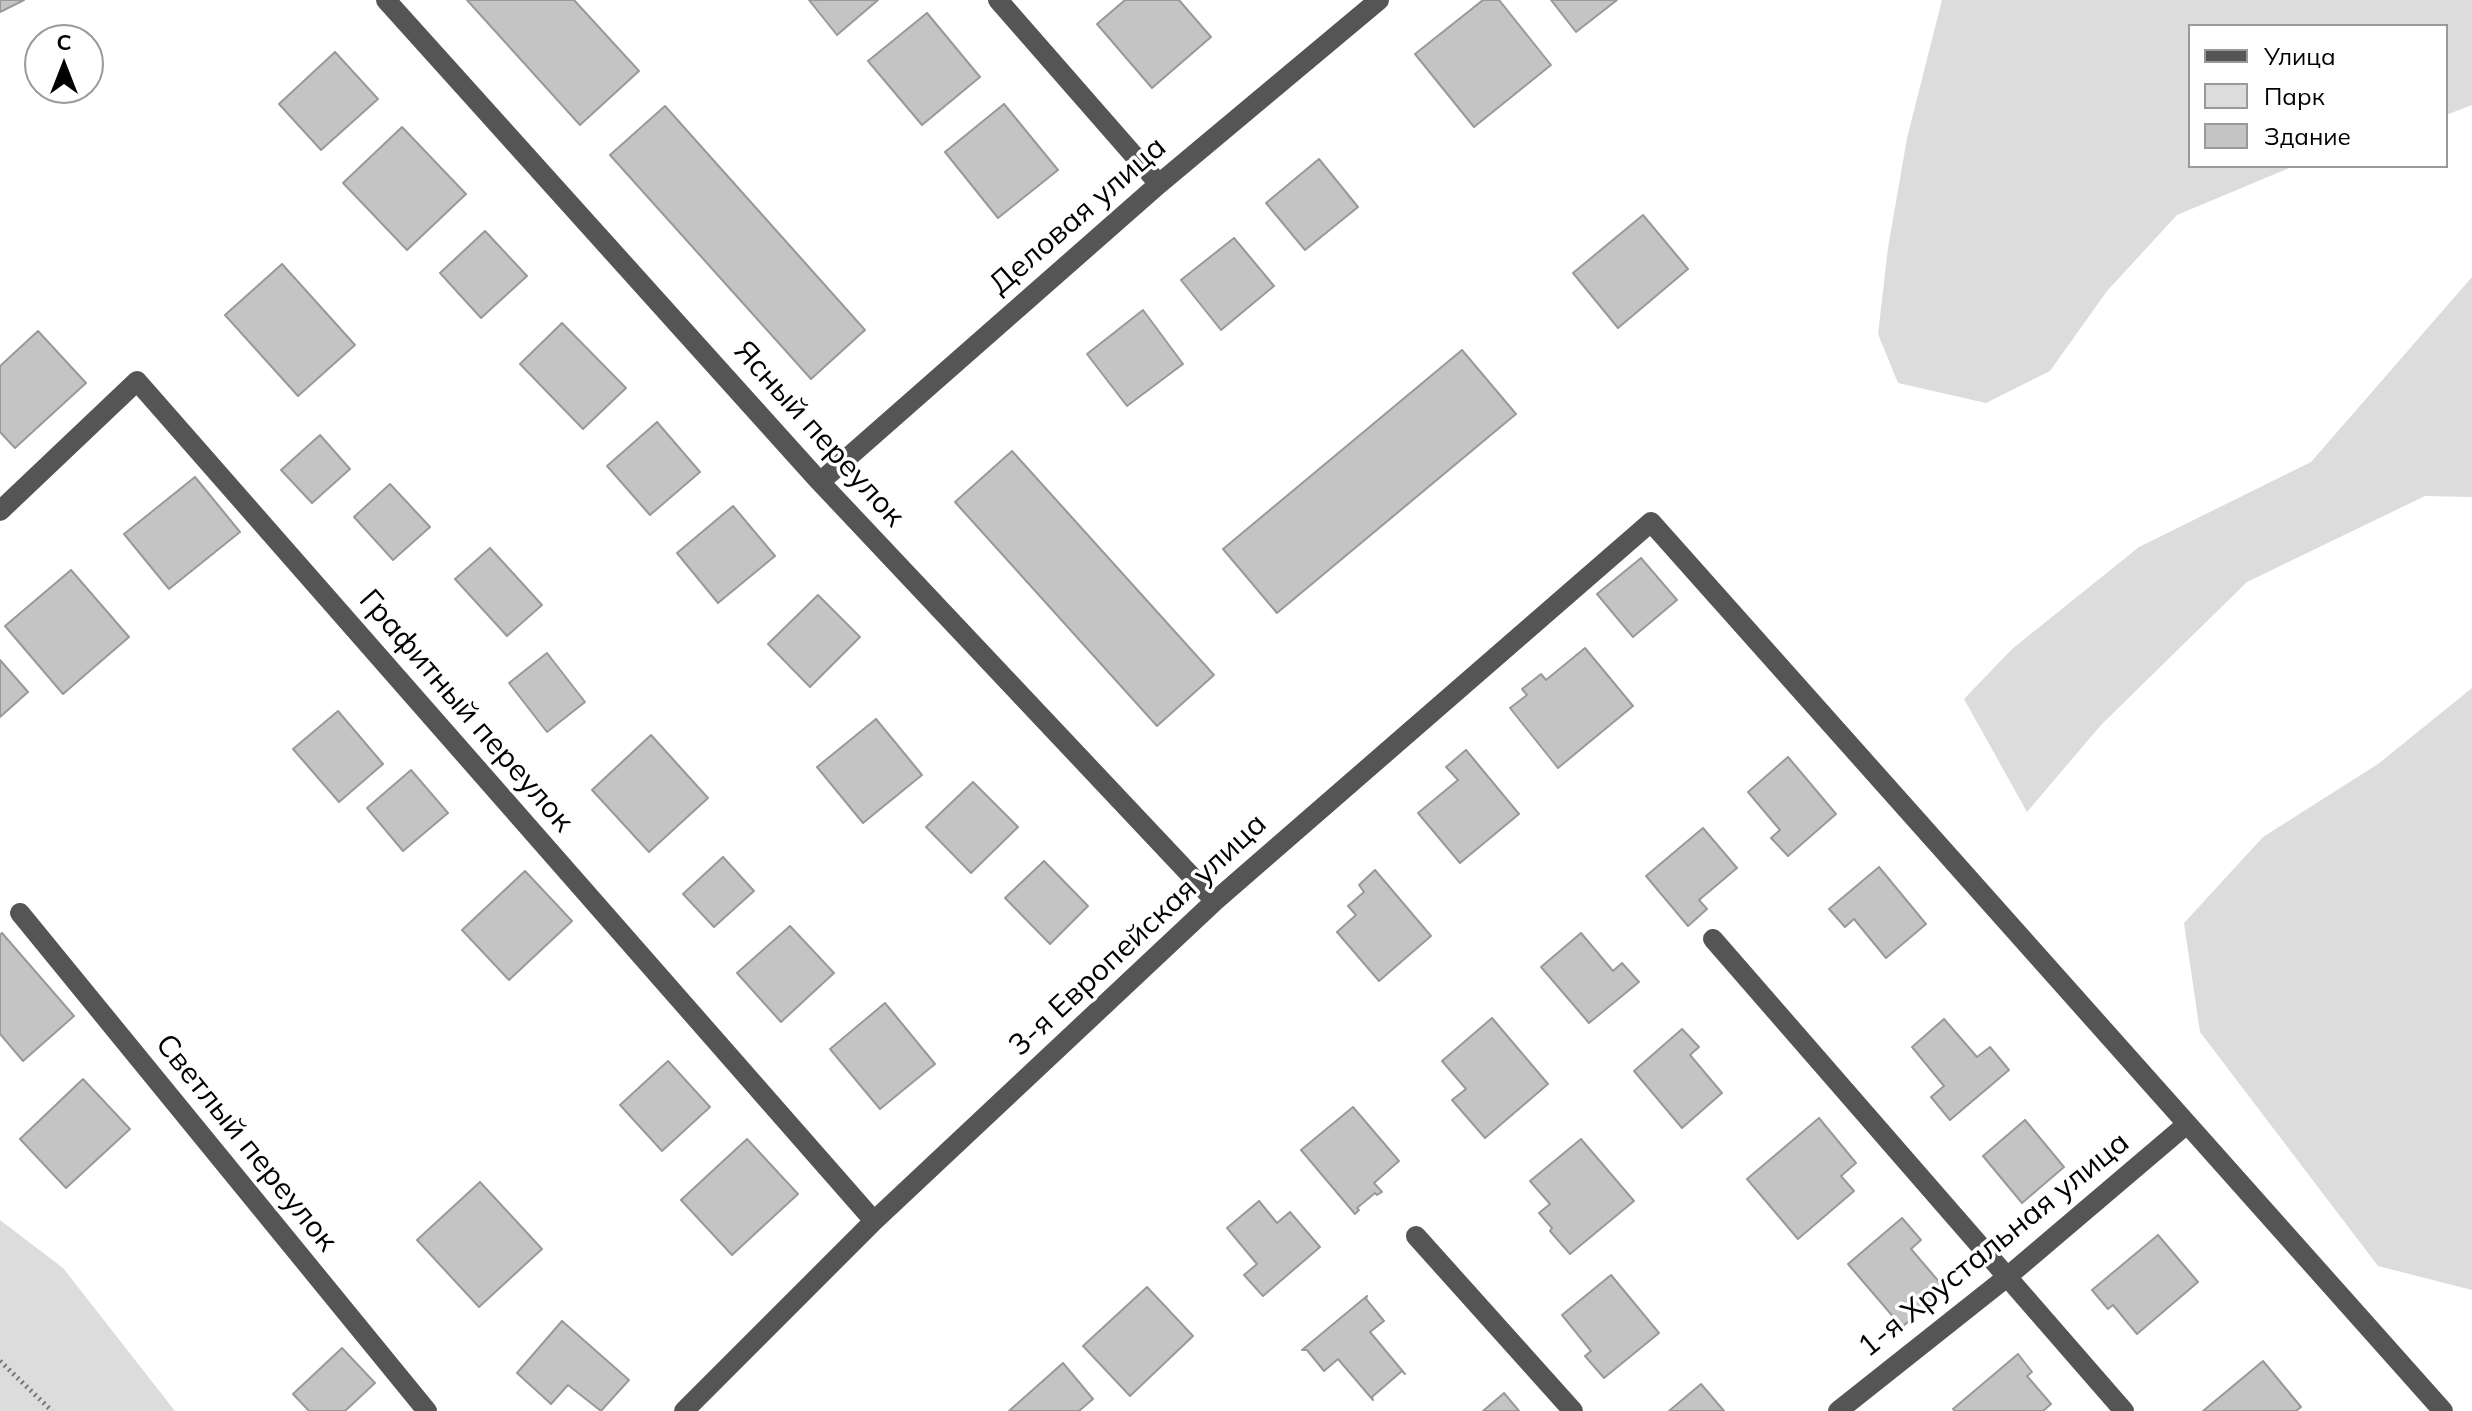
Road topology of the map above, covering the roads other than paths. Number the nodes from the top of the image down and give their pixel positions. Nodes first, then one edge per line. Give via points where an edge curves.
1 (386, 0) edge
2 (998, 0) edge
3 (1379, 0) edge
4 (1159, 184) junction
5 (820, 482) junction
6 (0, 511) edge
7 (1215, 901) junction
8 (20, 913) dead end
9 (1713, 939) dead end
10 (2187, 1124) junction
11 (874, 1221) junction
12 (1416, 1236) dead end
13 (2007, 1277) junction
14 (427, 1411) edge
15 (684, 1411) edge
16 (1573, 1411) edge
17 (1838, 1411) edge
18 (2124, 1411) edge
19 (2443, 1411) edge

1 - 5 street, Ясный переулок
2 - 4 street
3 - 4 street, Деловая улица
4 - 5 street, Деловая улица
5 - 7 street, Ясный переулок
6 - 11 street, Графитный переулок via 137,381
7 - 10 street, 3-я Европейская улица via 1651,522
7 - 11 street, 3-я Европейская улица
8 - 14 street, Светлый переулок
9 - 13 street
10 - 13 street, 1-я Хрустальная улица
10 - 19 street
11 - 15 street, 3-я Европейская улица
12 - 16 street
13 - 17 street, 1-я Хрустальная улица
13 - 18 street

